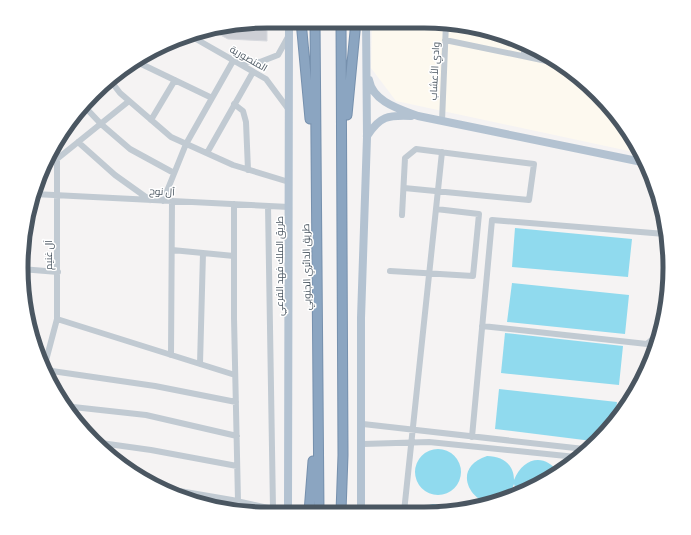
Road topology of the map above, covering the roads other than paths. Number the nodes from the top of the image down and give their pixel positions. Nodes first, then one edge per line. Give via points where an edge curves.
1 (289, 28) edge
2 (302, 28) edge
3 (315, 28) edge
4 (341, 28) edge
5 (355, 28) edge
6 (366, 28) edge
7 (446, 29) edge
8 (289, 36) junction
9 (196, 39) edge
10 (445, 40) junction
11 (524, 50) edge
12 (524, 56) junction
13 (543, 60) edge
14 (233, 61) junction
15 (141, 64) edge
16 (252, 72) junction
17 (367, 72) junction
18 (175, 80) junction
19 (114, 84) edge
20 (212, 98) junction
21 (129, 101) junction
22 (234, 104) junction
23 (87, 110) edge
24 (289, 110) junction
25 (418, 116) junction
26 (151, 120) junction
27 (442, 121) junction
28 (100, 124) junction
29 (367, 137) junction
30 (78, 142) junction
31 (186, 144) junction
32 (442, 152) junction
33 (58, 153) edge
34 (206, 153) junction
35 (58, 159) junction
36 (638, 161) edge
37 (248, 170) junction
38 (316, 170) junction
39 (174, 173) junction
40 (289, 182) junction
41 (404, 188) junction
42 (342, 190) junction
43 (438, 192) junction
44 (40, 194) edge
45 (58, 195) junction
46 (150, 200) junction
47 (163, 201) junction
48 (172, 201) junction
49 (234, 204) junction
50 (268, 206) junction
51 (289, 207) junction
52 (436, 209) junction
53 (402, 215) dead end
54 (661, 234) edge
55 (172, 250) junction
56 (202, 253) junction
57 (234, 256) junction
58 (28, 270) edge
59 (390, 271) dead end
60 (58, 272) junction
61 (429, 272) junction
62 (58, 319) junction
63 (482, 326) junction
64 (651, 340) edge
65 (171, 355) junction
66 (47, 361) edge
67 (200, 364) junction
68 (52, 370) edge
69 (235, 375) junction
70 (319, 398) junction
71 (236, 402) junction
72 (72, 407) edge
73 (363, 424) junction
74 (413, 430) junction
75 (237, 436) junction
76 (472, 437) junction
77 (412, 443) junction
78 (105, 444) edge
79 (363, 444) junction
80 (580, 449) edge
81 (571, 456) edge
82 (237, 466) junction
83 (185, 492) edge
84 (238, 501) junction
85 (256, 505) joint
86 (264, 507) edge
87 (274, 507) edge
88 (287, 507) edge
89 (309, 507) edge
90 (319, 507) edge
91 (342, 507) edge
92 (362, 507) edge
93 (405, 507) edge

1 - 8 main road, طريق الملك فهد الفرعي
2 - 38 highway
3 - 38 highway, طريق الدائري الجنوبي
4 - 42 highway
5 - 42 highway via 348,91
6 - 17 main road
7 - 10 street, وادي الأعشاب
8 - 14 street via 278,55 260,62
8 - 24 main road, طريق الملك فهد الفرعي
9 - 14 street, المنصورية
10 - 12 street
10 - 27 street, وادي الأعشاب
11 - 12 street
12 - 13 street
14 - 16 street, المنصورية
14 - 20 street
15 - 18 street
16 - 22 street
16 - 24 street, المنصورية via 266,79
17 - 25 main road via 370,87 384,101
17 - 29 main road
18 - 20 street
18 - 26 street
19 - 21 street
20 - 31 street
21 - 26 street
21 - 28 street
22 - 34 street
22 - 37 street via 243,110 246,122
23 - 28 street
24 - 40 main road, طريق الملك فهد الفرعي
25 - 27 main road
25 - 29 main road via 390,115 380,120
26 - 31 street via 171,137
27 - 36 main road
28 - 30 street
28 - 39 street via 130,149
29 - 73 main road via 361,318
30 - 35 street
30 - 46 street via 114,175
31 - 34 street
31 - 39 street
32 - 41 street via 416,149 405,158
32 - 43 street
32 - 43 street via 534,164 529,200
33 - 35 street, آل غنيم
34 - 37 street
35 - 45 street, آل غنيم
37 - 40 street
38 - 70 highway, طريق الدائري الجنوبي
39 - 47 street
40 - 51 main road, طريق الملك فهد الفرعي
41 - 43 street
41 - 53 street
42 - 91 highway
43 - 52 street
44 - 45 street, آل نوح
45 - 46 street, آل نوح
45 - 60 street, آل غنيم
46 - 47 street, آل نوح
47 - 48 street, آل نوح
48 - 49 street, آل نوح
48 - 55 street
49 - 50 street, آل نوح
49 - 57 street
50 - 51 street, آل نوح
50 - 87 street
51 - 88 main road, طريق الملك فهد الفرعي
52 - 61 street
52 - 61 street via 479,214 473,276
54 - 63 street via 492,220
55 - 56 street
55 - 65 street
56 - 57 street
56 - 67 street
57 - 69 street
58 - 60 street
59 - 61 street
60 - 62 street, آل غنيم
61 - 74 street
62 - 65 street
62 - 66 street, آل غنيم
63 - 64 street via 647,344
63 - 76 street
65 - 67 street
67 - 69 street
68 - 71 street
69 - 71 street
70 - 89 highway
70 - 90 highway, طريق الدائري الجنوبي
71 - 75 street
72 - 75 street via 146,415
73 - 74 street
73 - 79 main road
74 - 76 street
74 - 77 street
75 - 82 street
76 - 80 street
77 - 79 street
77 - 81 street via 429,442
77 - 93 street
78 - 82 street
79 - 92 main road
82 - 84 street
83 - 84 street
84 - 85 street
85 - 86 street

